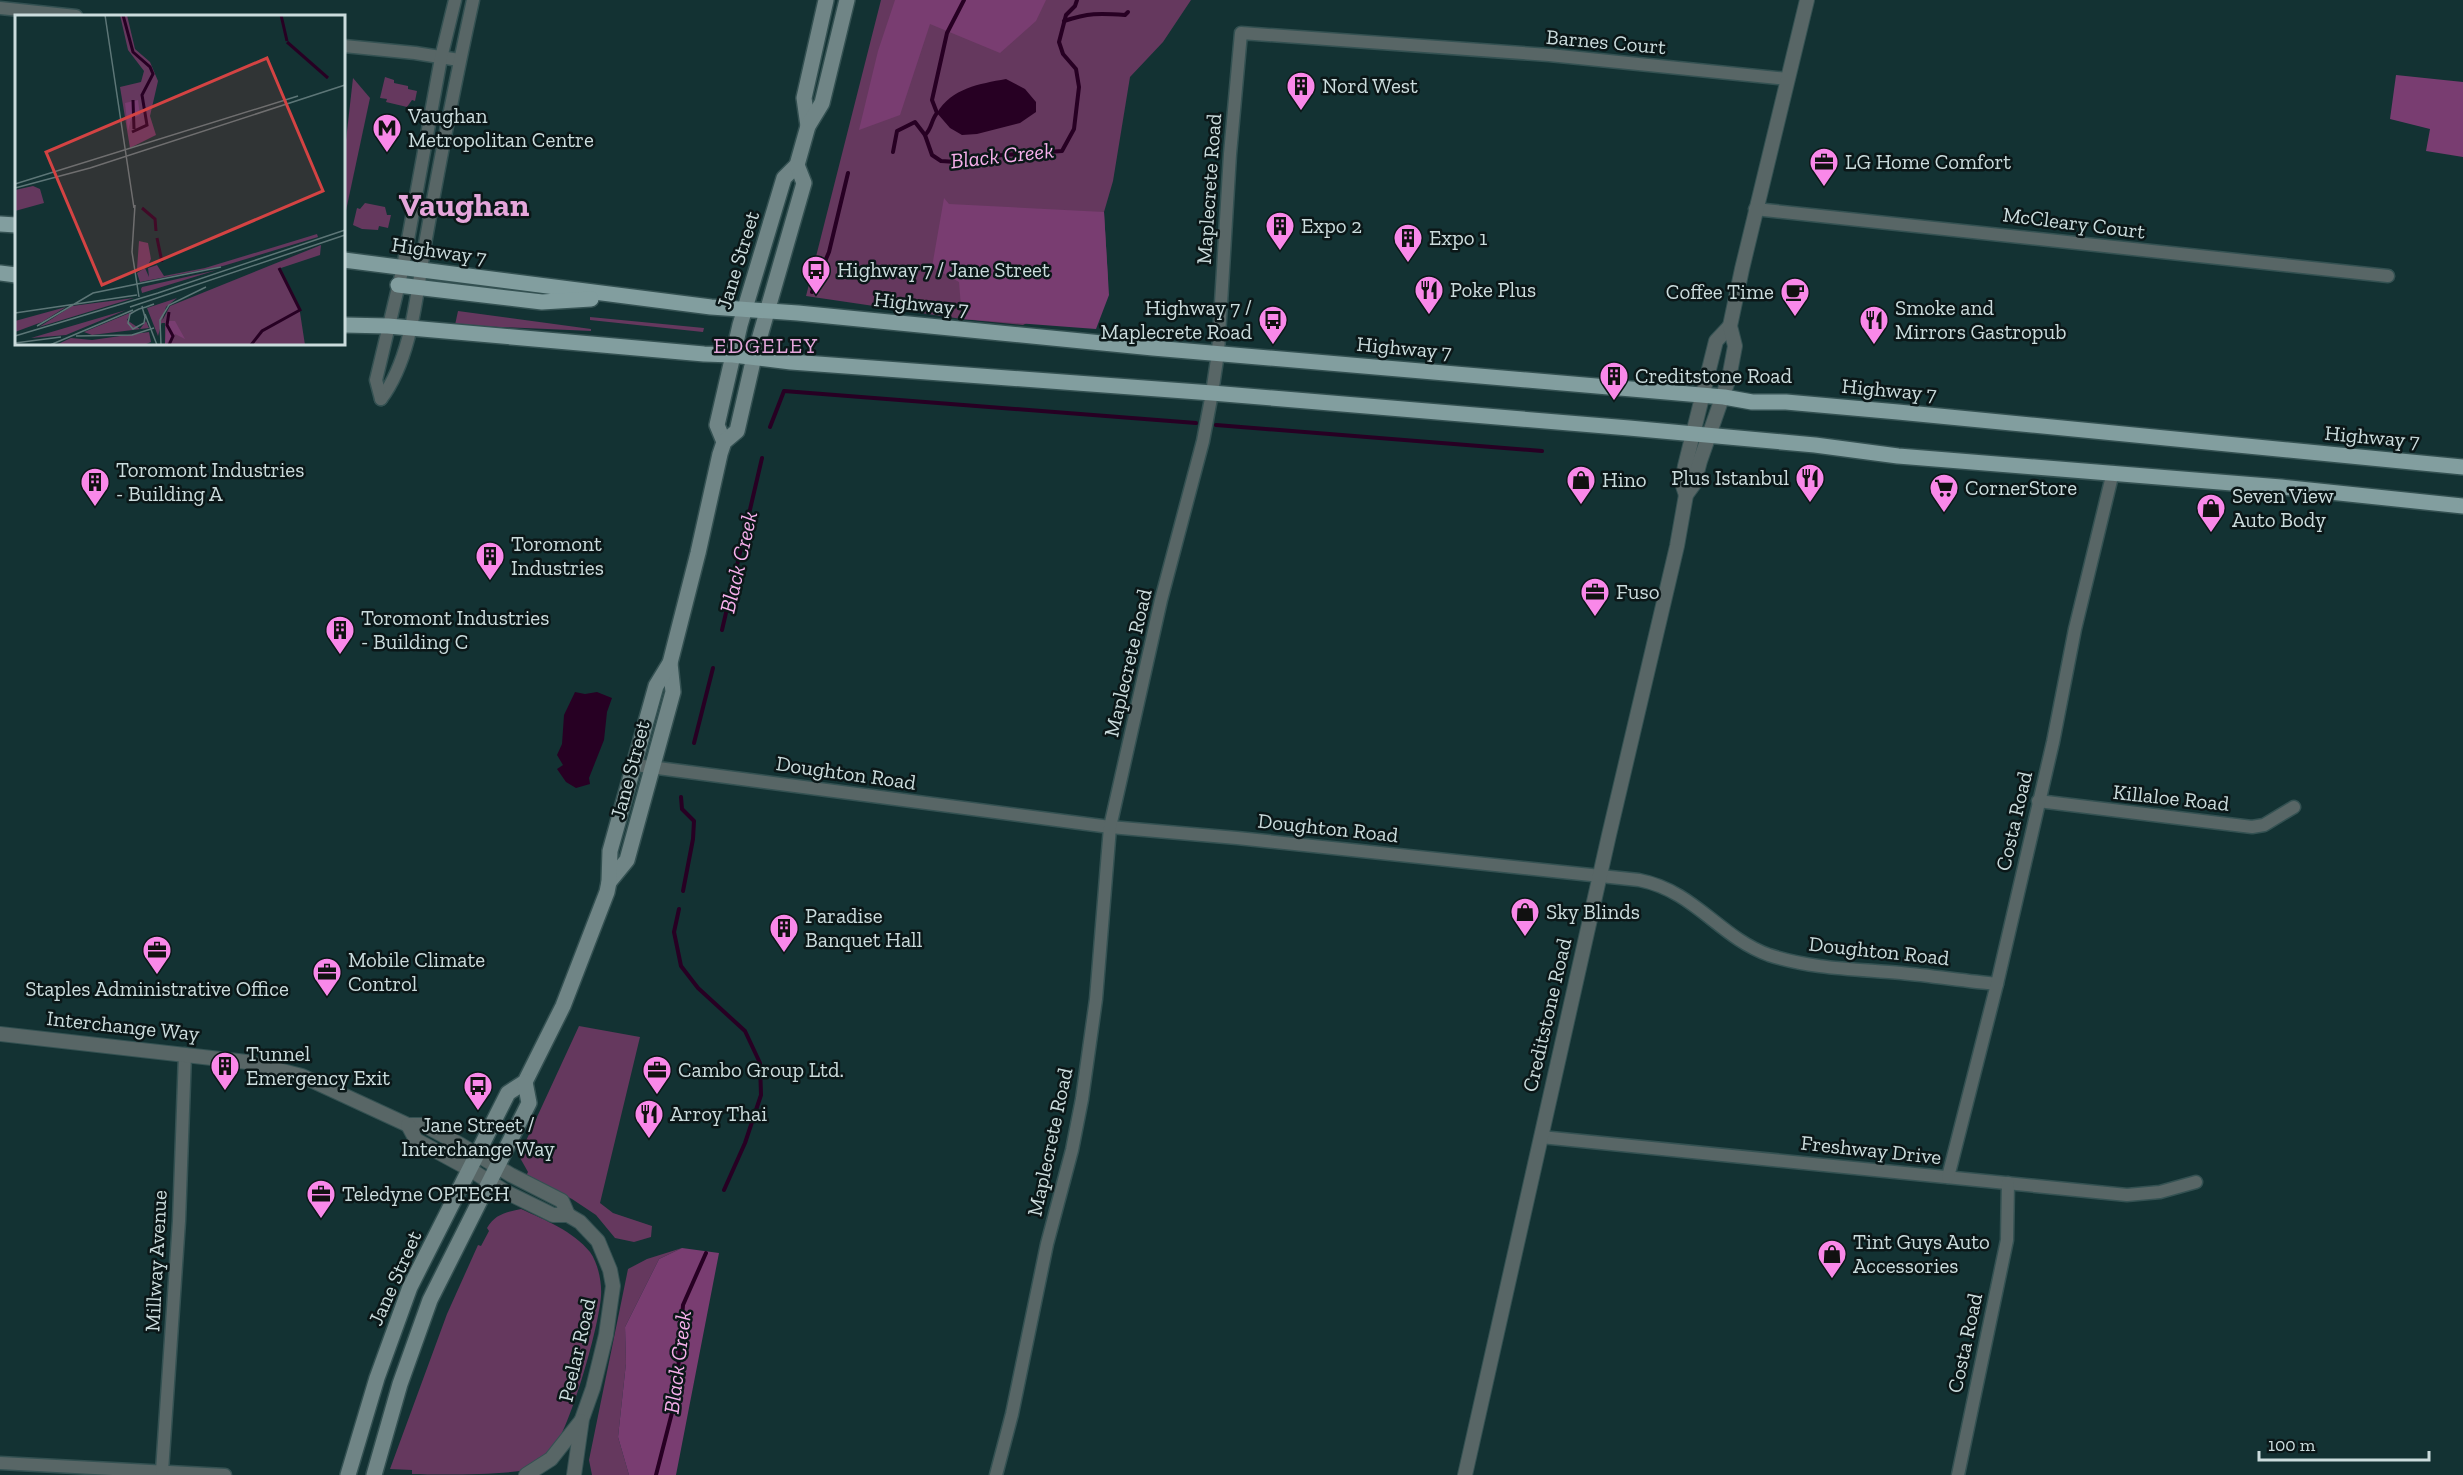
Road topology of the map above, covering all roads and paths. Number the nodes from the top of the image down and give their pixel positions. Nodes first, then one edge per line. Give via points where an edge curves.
1 (455, 0) edge
2 (472, 0) edge
3 (826, 0) edge
4 (847, 0) edge
5 (1807, 0) edge
6 (0, 8) edge
7 (66, 15) edge
8 (345, 46) edge
9 (1419, 46) joint
10 (441, 58) junction
11 (459, 60) junction
12 (1788, 79) junction
13 (808, 126) junction
14 (797, 165) junction
15 (1755, 208) junction
16 (0, 224) edge
17 (15, 225) edge
18 (345, 260) edge
19 (403, 267) junction
20 (422, 269) junction
21 (0, 273) edge
22 (15, 275) edge
23 (2388, 276) dead end
24 (398, 285) junction
25 (419, 287) junction
26 (624, 297) junction
27 (745, 309) junction
28 (767, 311) junction
29 (345, 325) edge
30 (388, 326) junction
31 (1730, 326) junction
32 (410, 329) junction
33 (1218, 353) junction
34 (733, 355) junction
35 (754, 357) junction
36 (1212, 393) junction
37 (1703, 395) junction
38 (1724, 397) junction
39 (1693, 435) junction
40 (1709, 437) junction
41 (724, 442) junction
42 (2463, 467) edge
43 (2113, 472) junction
44 (1686, 495) junction
45 (2463, 506) edge
46 (670, 663) junction
47 (635, 765) junction
48 (652, 768) junction
49 (2038, 801) junction
50 (2294, 807) dead end
51 (1110, 827) junction
52 (1600, 876) junction
53 (609, 882) junction
54 (1997, 984) junction
55 (0, 1034) edge
56 (185, 1054) junction
57 (525, 1082) junction
58 (408, 1125) junction
59 (1541, 1137) junction
60 (478, 1154) junction
61 (498, 1167) junction
62 (471, 1170) junction
63 (1948, 1177) junction
64 (491, 1181) junction
65 (2196, 1182) dead end
66 (2008, 1183) junction
67 (568, 1215) junction
68 (582, 1419) junction
69 (0, 1463) edge
70 (162, 1471) junction
71 (225, 1475) edge
72 (348, 1475) edge
73 (374, 1475) edge
74 (526, 1475) edge
75 (574, 1475) edge
76 (996, 1475) edge
77 (1465, 1475) edge
78 (1958, 1475) edge

1 - 10 street
2 - 11 street
3 - 13 main road, Jane Street via 804,98
4 - 13 main road, Jane Street via 822,103
5 - 12 street, Creditstone Road
6 - 7 street
8 - 10 street
9 - 12 street, Barnes Court
9 - 33 street, Maplecrete Road via 1241,33
10 - 11 street
10 - 19 street
11 - 20 street
12 - 15 street, Creditstone Road
13 - 14 main road, Jane Street
14 - 27 main road, Jane Street via 784,178
14 - 28 main road, Jane Street via 804,183
15 - 23 street, McCleary Court
15 - 31 street, Creditstone Road
16 - 17 main road
18 - 19 main road, Highway 7
19 - 20 main road, Highway 7
19 - 24 street
20 - 25 street
20 - 26 main road, Highway 7
21 - 22 main road
24 - 25 main road
24 - 30 street
25 - 26 main road via 542,302
25 - 32 street
26 - 27 main road, Highway 7
27 - 28 main road, Highway 7
27 - 34 main road, Jane Street
28 - 33 main road, Highway 7
28 - 35 main road, Jane Street
29 - 30 main road
30 - 32 main road
30 - 32 street via 376,380 381,399 393,383
31 - 37 street, Creditstone Road via 1716,340
31 - 38 street, Creditstone Road via 1735,346
32 - 34 main road
33 - 36 street, Maplecrete Road
33 - 37 main road, Highway 7
34 - 35 main road
34 - 41 main road, Jane Street via 717,425
35 - 36 main road
35 - 41 main road, Jane Street via 737,430
36 - 39 main road
36 - 51 street, Maplecrete Road
37 - 38 main road, Highway 7
37 - 39 street, Creditstone Road
38 - 40 street, Creditstone Road
38 - 42 main road, Highway 7
39 - 40 main road
39 - 44 street, Creditstone Road via 1682,483
40 - 43 main road
40 - 44 street, Creditstone Road via 1695,484
41 - 46 main road, Jane Street
43 - 45 main road
43 - 49 street, Costa Road
44 - 52 street, Creditstone Road
46 - 47 main road, Jane Street via 656,686
46 - 48 main road, Jane Street via 673,692
47 - 48 street, Doughton Road
47 - 53 main road, Jane Street via 610,851
48 - 51 street, Doughton Road
48 - 53 main road, Jane Street via 627,860
49 - 50 street, Killaloe Road via 2252,827 2264,825
49 - 54 street, Costa Road
51 - 52 street, Doughton Road
51 - 76 street, Maplecrete Road via 1096,999 1082,1099
52 - 54 street, Doughton Road via 1667,888 1731,934 1769,954 1817,967
52 - 59 street, Creditstone Road
53 - 57 main road, Jane Street via 563,1006
54 - 63 street, Costa Road
55 - 56 street, Interchange Way
56 - 58 street, Interchange Way via 247,1062 302,1076
56 - 70 street, Millway Avenue via 179,1221
57 - 60 main road, Jane Street via 508,1093
57 - 61 main road, Jane Street via 529,1103
58 - 60 street, Interchange Way via 424,1125
58 - 62 street, Interchange Way via 416,1140
59 - 63 street, Freshway Drive
59 - 77 street, Creditstone Road
60 - 61 street, Interchange Way
60 - 62 main road, Jane Street
61 - 64 main road, Jane Street
61 - 67 street, Peelar Road via 562,1201
62 - 64 street, Peelar Road
62 - 72 main road, Jane Street via 410,1287
63 - 66 street, Freshway Drive
64 - 67 street, Peelar Road via 553,1215
64 - 73 main road, Jane Street via 430,1300
65 - 66 street, Freshway Drive via 2127,1196
66 - 78 street, Costa Road via 2007,1240
67 - 68 street, Peelar Road via 598,1240 613,1286 606,1335
68 - 74 street via 551,1459
68 - 75 street, Peelar Road
69 - 70 street
70 - 71 street

